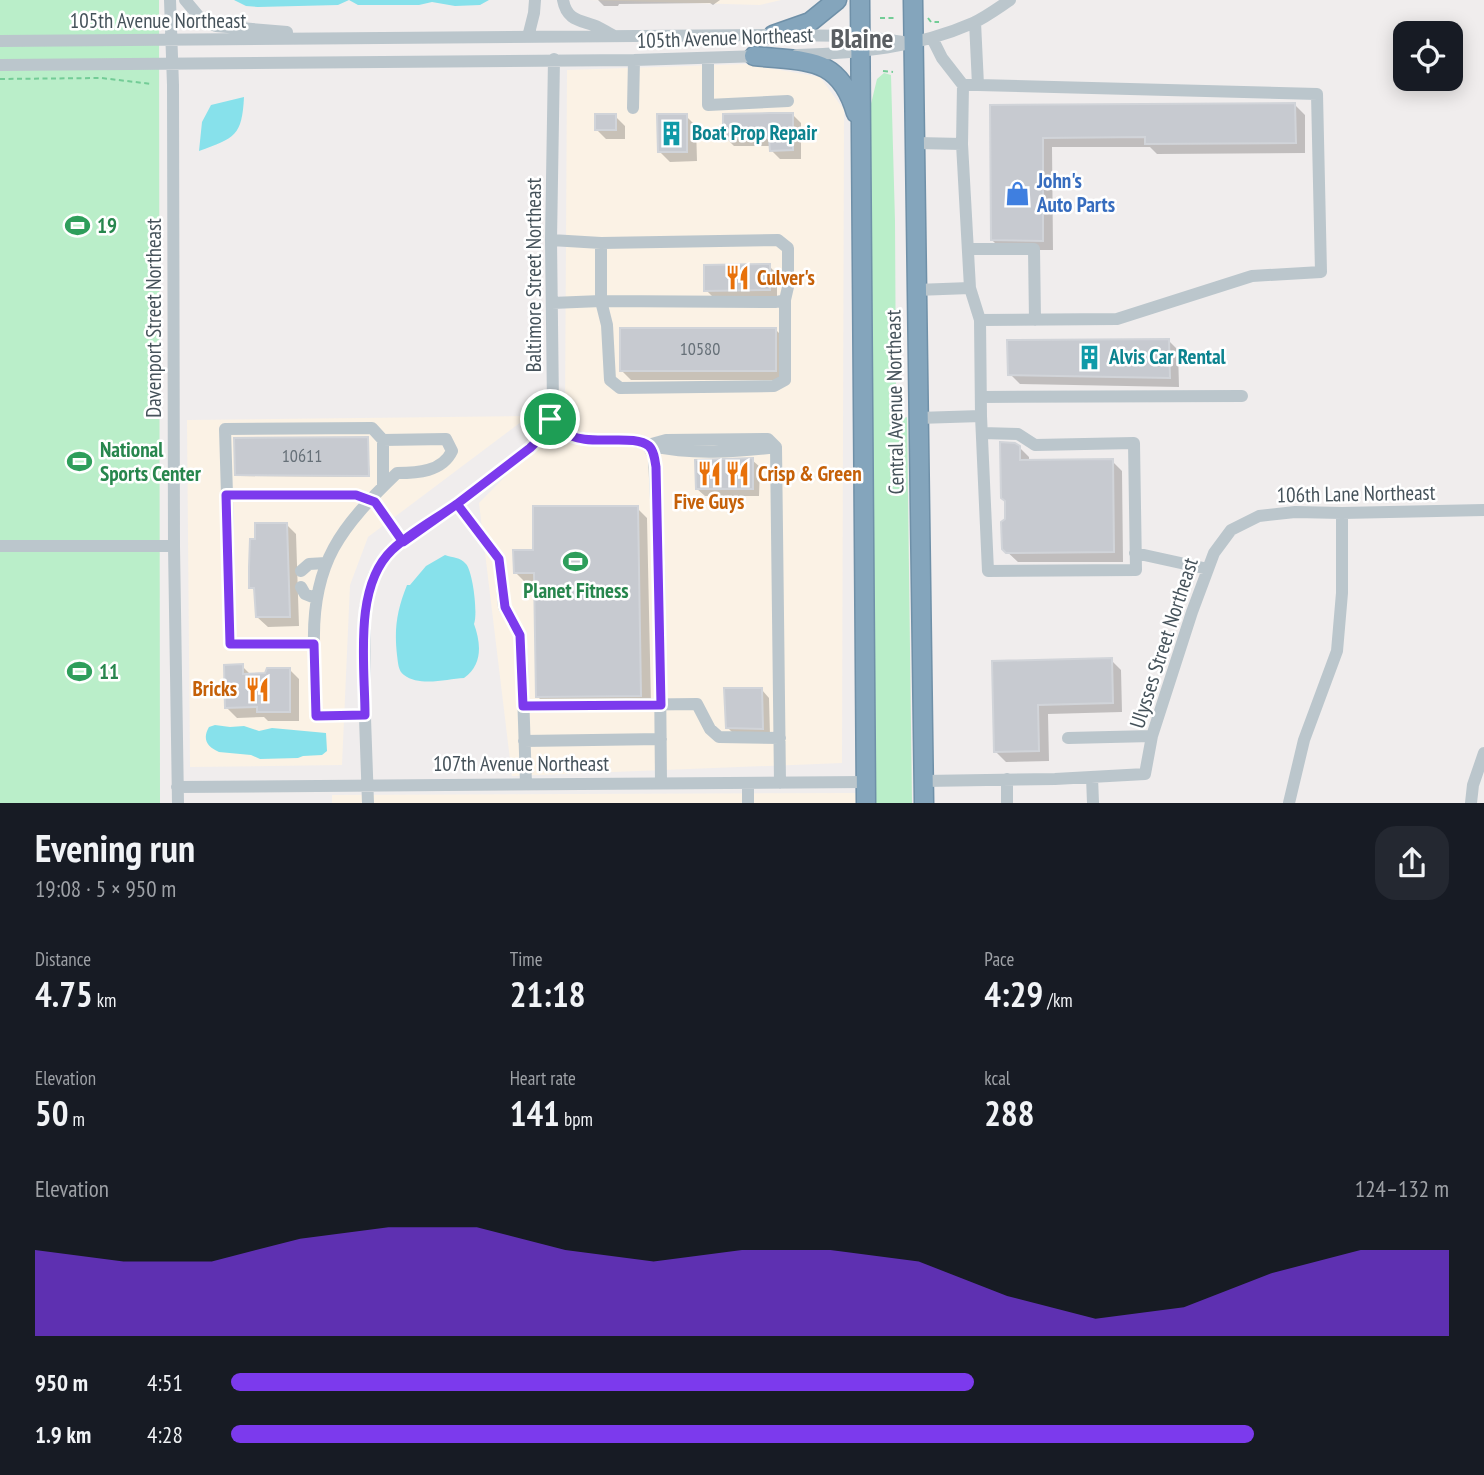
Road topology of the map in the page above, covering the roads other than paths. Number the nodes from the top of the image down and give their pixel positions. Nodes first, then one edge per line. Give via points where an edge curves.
1 (170, 0) edge
2 (185, 0) edge
3 (534, 0) edge
4 (563, 0) edge
5 (837, 0) edge
6 (860, 0) edge
7 (913, 0) edge
8 (1010, 0) edge
9 (975, 22) junction
10 (931, 28) junction
11 (773, 35) junction
12 (615, 36) junction
13 (528, 37) junction
14 (350, 39) junction
15 (170, 40) junction
16 (0, 41) edge
17 (860, 44) junction
18 (914, 44) junction
19 (754, 56) junction
20 (708, 58) junction
21 (554, 59) junction
22 (634, 60) junction
23 (0, 65) edge
24 (172, 65) junction
25 (963, 85) junction
26 (978, 85) junction
27 (788, 101) dead end
28 (633, 108) dead end
29 (861, 128) junction
30 (916, 144) junction
31 (962, 144) junction
32 (551, 240) junction
33 (601, 243) junction
34 (968, 249) junction
35 (970, 288) junction
36 (916, 290) junction
37 (785, 300) junction
38 (601, 301) junction
39 (552, 303) junction
40 (980, 320) junction
41 (1035, 320) junction
42 (1242, 396) dead end
43 (981, 397) junction
44 (981, 416) junction
45 (918, 418) junction
46 (550, 419) junction
47 (982, 433) junction
48 (383, 440) junction
49 (648, 445) junction
50 (383, 486) junction
51 (226, 495) junction
52 (370, 500) junction
53 (457, 504) junction
54 (1484, 510) edge
55 (1342, 513) junction
56 (1231, 530) joint
57 (403, 542) junction
58 (174, 545) junction
59 (0, 546) edge
60 (1135, 553) junction
61 (326, 563) junction
62 (1208, 569) junction
63 (301, 571) dead end
64 (301, 587) dead end
65 (315, 598) junction
66 (314, 644) junction
67 (661, 705) junction
68 (523, 706) junction
69 (365, 715) junction
70 (1152, 736) junction
71 (780, 738) junction
72 (1068, 738) dead end
73 (661, 739) junction
74 (524, 741) junction
75 (1484, 753) edge
76 (1092, 777) junction
77 (1007, 779) junction
78 (924, 781) junction
79 (866, 782) junction
80 (661, 783) junction
81 (780, 783) junction
82 (366, 784) junction
83 (526, 784) junction
84 (748, 784) junction
85 (177, 787) junction
86 (178, 803) edge
87 (368, 803) edge
88 (748, 803) edge
89 (866, 803) edge
90 (924, 803) edge
91 (1007, 803) edge
92 (1093, 803) edge
93 (1289, 803) edge
94 (1471, 803) edge

1 - 15 street, Davenport Street Northeast
2 - 14 street via 201,19 216,26
3 - 13 street
4 - 12 street via 576,21
5 - 11 highway via 810,22
6 - 17 highway, Central Avenue Northeast
7 - 18 highway, Central Avenue Northeast
8 - 9 street
9 - 10 street
9 - 26 street
10 - 18 street
10 - 25 street via 942,58
11 - 12 street, 105th Avenue Northeast
11 - 17 street, 105th Avenue Northeast
12 - 13 street, 105th Avenue Northeast
13 - 14 street, 105th Avenue Northeast
14 - 15 street, 105th Avenue Northeast
15 - 16 street, 105th Avenue Northeast
15 - 24 street, Davenport Street Northeast
17 - 18 street, 105th Avenue Northeast
17 - 19 street, 105th Avenue Northeast
17 - 29 highway, Central Avenue Northeast
18 - 30 highway, Central Avenue Northeast
19 - 20 street, 105th Avenue Northeast
19 - 29 highway via 829,69 850,93
20 - 22 street, 105th Avenue Northeast
20 - 27 street via 708,105
21 - 22 street, 105th Avenue Northeast
21 - 24 street, 105th Avenue Northeast
21 - 32 street, Baltimore Street Northeast
22 - 28 street
23 - 24 street, 105th Avenue Northeast
24 - 58 street, Davenport Street Northeast
25 - 26 street
25 - 31 street
26 - 41 street via 1317,94 1321,272 1252,275 1117,319
29 - 79 highway, Central Avenue Northeast
30 - 31 street
30 - 36 highway, Central Avenue Northeast
31 - 34 street
32 - 33 street
32 - 39 street, Baltimore Street Northeast
33 - 37 street via 778,240 788,248
33 - 38 street
34 - 35 street
34 - 41 street via 1034,249
35 - 36 street
35 - 40 street
36 - 45 highway, Central Avenue Northeast
37 - 38 street
37 - 38 street via 785,380 774,386 646,388 620,388 610,380
38 - 39 street
39 - 46 street, Baltimore Street Northeast
40 - 41 street
40 - 43 street
42 - 43 street
43 - 44 street
44 - 45 street
44 - 47 street
45 - 78 highway, Central Avenue Northeast
46 - 49 street via 561,431 581,439 634,440
46 - 53 street, Baltimore Street Northeast via 530,448
47 - 60 street via 1018,434 1035,445 1134,443
47 - 60 street via 988,571 1136,570
48 - 50 street
48 - 50 street via 446,439 452,451 431,469 397,472
48 - 51 street via 372,428 225,429
49 - 67 street via 656,467
49 - 71 street via 666,440 768,439 776,447
50 - 52 street
51 - 52 street via 356,495
51 - 66 street via 230,644
52 - 57 street
52 - 61 street
53 - 57 street, Baltimore Street Northeast
53 - 68 street via 499,559 505,607 520,635
54 - 55 street, 106th Lane Northeast
55 - 56 street, 106th Lane Northeast via 1259,516
55 - 93 street via 1337,651 1304,740
56 - 62 street, Ulysses Street Northeast
57 - 69 street, Baltimore Street Northeast via 383,560 368,593
58 - 59 street
58 - 85 street, Davenport Street Northeast
60 - 62 street
61 - 63 street via 309,564
61 - 65 street
62 - 70 street, Ulysses Street Northeast
64 - 65 street
65 - 66 street
66 - 69 street via 316,716
67 - 68 street
67 - 71 street via 697,704 719,737
67 - 73 street
68 - 74 street
69 - 82 street, Baltimore Street Northeast
70 - 72 street
70 - 76 street, Ulysses Street Northeast via 1145,774
71 - 81 street
73 - 74 street
73 - 80 street
74 - 83 street
75 - 94 street
76 - 77 street
76 - 92 street
77 - 78 street
77 - 91 street
78 - 90 highway, Central Avenue Northeast
79 - 81 street, 107th Avenue Northeast
79 - 89 highway, Central Avenue Northeast
80 - 83 street, 107th Avenue Northeast
80 - 84 street, 107th Avenue Northeast
81 - 84 street, 107th Avenue Northeast
82 - 83 street, 107th Avenue Northeast
82 - 85 street, 107th Avenue Northeast
82 - 87 street, Baltimore Street Northeast
84 - 88 street
85 - 86 street, Davenport Street Northeast

